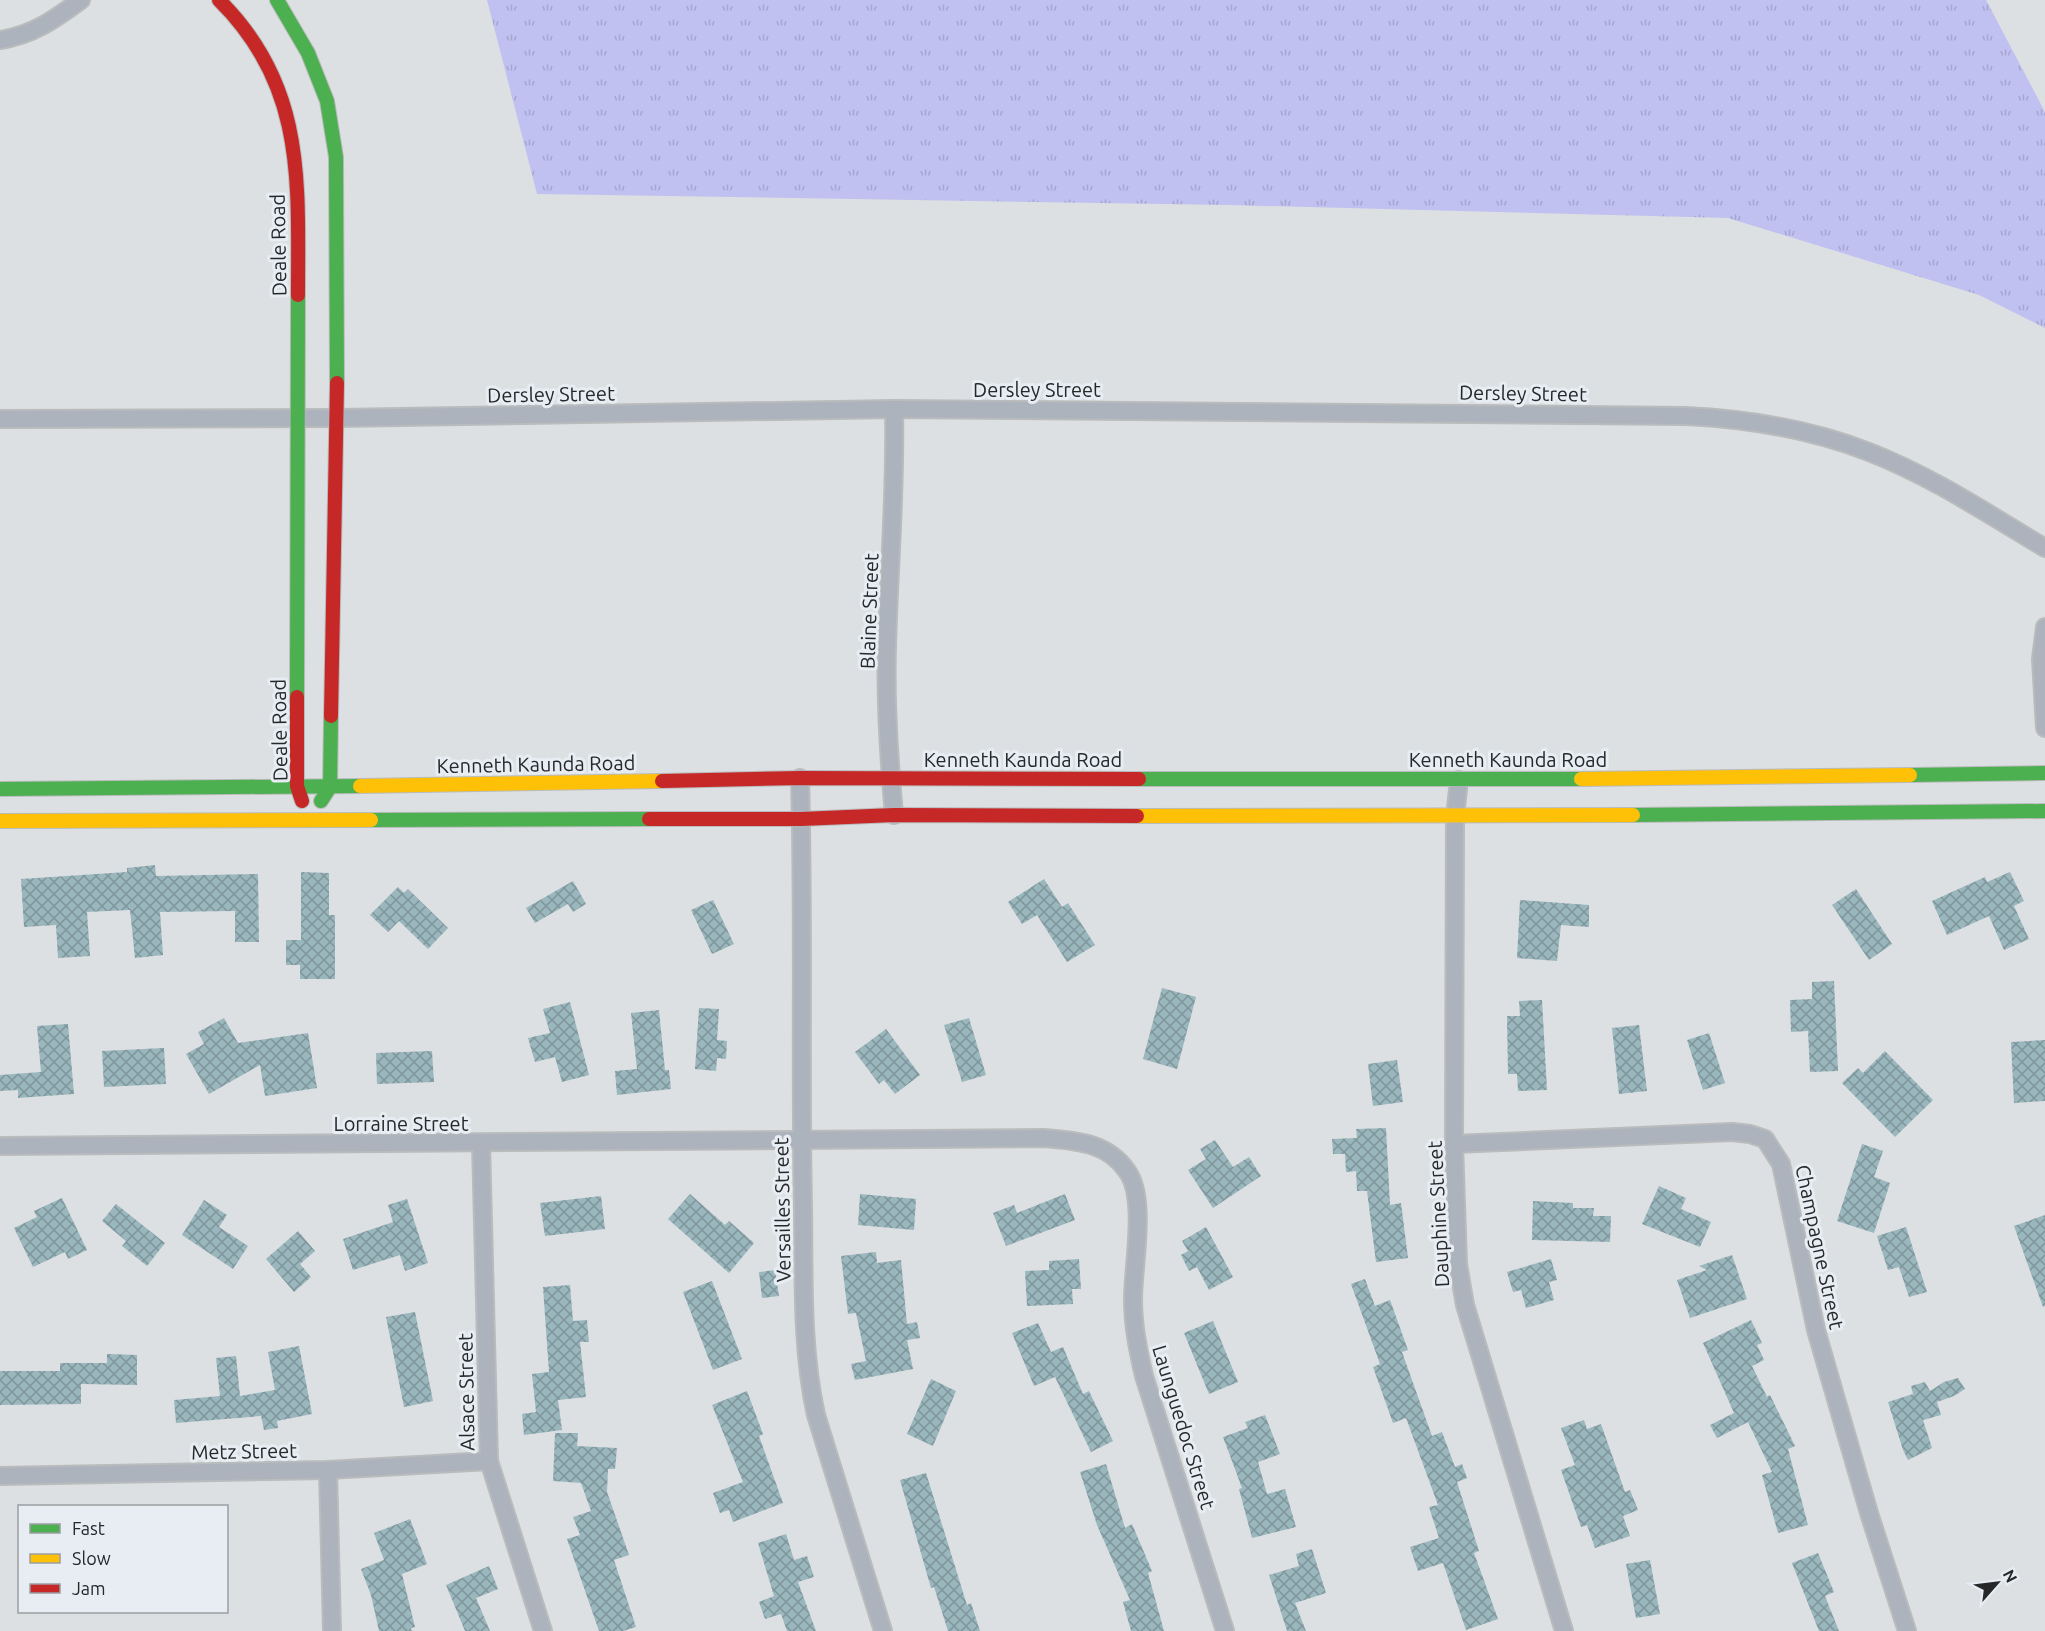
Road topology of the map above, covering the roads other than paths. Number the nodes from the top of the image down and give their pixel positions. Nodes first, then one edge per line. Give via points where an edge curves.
1 (81, 0) edge
2 (219, 0) edge
3 (277, 0) edge
4 (0, 40) edge
5 (894, 409) junction
6 (298, 417) junction
7 (337, 418) junction
8 (0, 419) edge
9 (2045, 548) edge
10 (2045, 627) edge
11 (2045, 728) edge
12 (2045, 772) edge
13 (800, 778) junction
14 (891, 778) junction
15 (1459, 780) junction
16 (297, 786) junction
17 (330, 787) junction
18 (0, 789) edge
19 (2045, 811) edge
20 (894, 815) junction
21 (1455, 817) junction
22 (801, 819) junction
23 (309, 820) junction
24 (0, 821) edge
25 (801, 1140) junction
26 (481, 1143) junction
27 (1454, 1144) junction
28 (0, 1146) edge
29 (489, 1461) junction
30 (328, 1470) junction
31 (0, 1476) edge
32 (332, 1631) edge
33 (543, 1631) edge
34 (883, 1631) edge
35 (1225, 1631) edge
36 (1564, 1631) edge
37 (1907, 1631) edge

1 - 4 street via 45,26
2 - 6 main road, Deale Road via 237,16 258,49 280,96 301,177
3 - 7 main road via 308,53 327,101 336,157 331,177
5 - 7 street, Dersley Street
5 - 9 street, Dersley Street via 1731,418 1775,425 1868,452 1944,488
5 - 14 street, Blaine Street via 887,647
6 - 7 street, Dersley Street
6 - 8 street, Dersley Street
6 - 16 main road, Deale Road
7 - 17 main road
10 - 11 street via 2041,659
12 - 15 main road, Kenneth Kaunda Road
13 - 14 main road, Kenneth Kaunda Road
13 - 17 main road, Kenneth Kaunda Road
13 - 22 street, Versailles Street
14 - 15 main road, Kenneth Kaunda Road
14 - 20 street, Blaine Street
15 - 21 street, Dauphine Street
16 - 17 main road, Kenneth Kaunda Road
16 - 18 main road, Kenneth Kaunda Road
16 - 23 main road, Deale Road
17 - 23 main road
19 - 21 main road
20 - 21 main road
20 - 22 main road
21 - 27 street, Dauphine Street
22 - 23 main road
22 - 25 street, Versailles Street
23 - 24 main road
25 - 26 street, Lorraine Street
25 - 34 street, Versailles Street via 809,1382
25 - 35 street, Launguedoc Street via 1071,1140 1099,1147 1127,1171 1135,1193 1135,1336 1144,1376
26 - 28 street, Lorraine Street
26 - 29 street, Alsace Street
27 - 36 street, Dauphine Street via 1458,1264 1465,1305
27 - 37 street, Champagne Street via 1732,1132 1765,1139 1781,1164 1816,1330
29 - 30 street, Metz Street
29 - 33 street, Alsace Street
30 - 31 street, Metz Street
30 - 32 street

